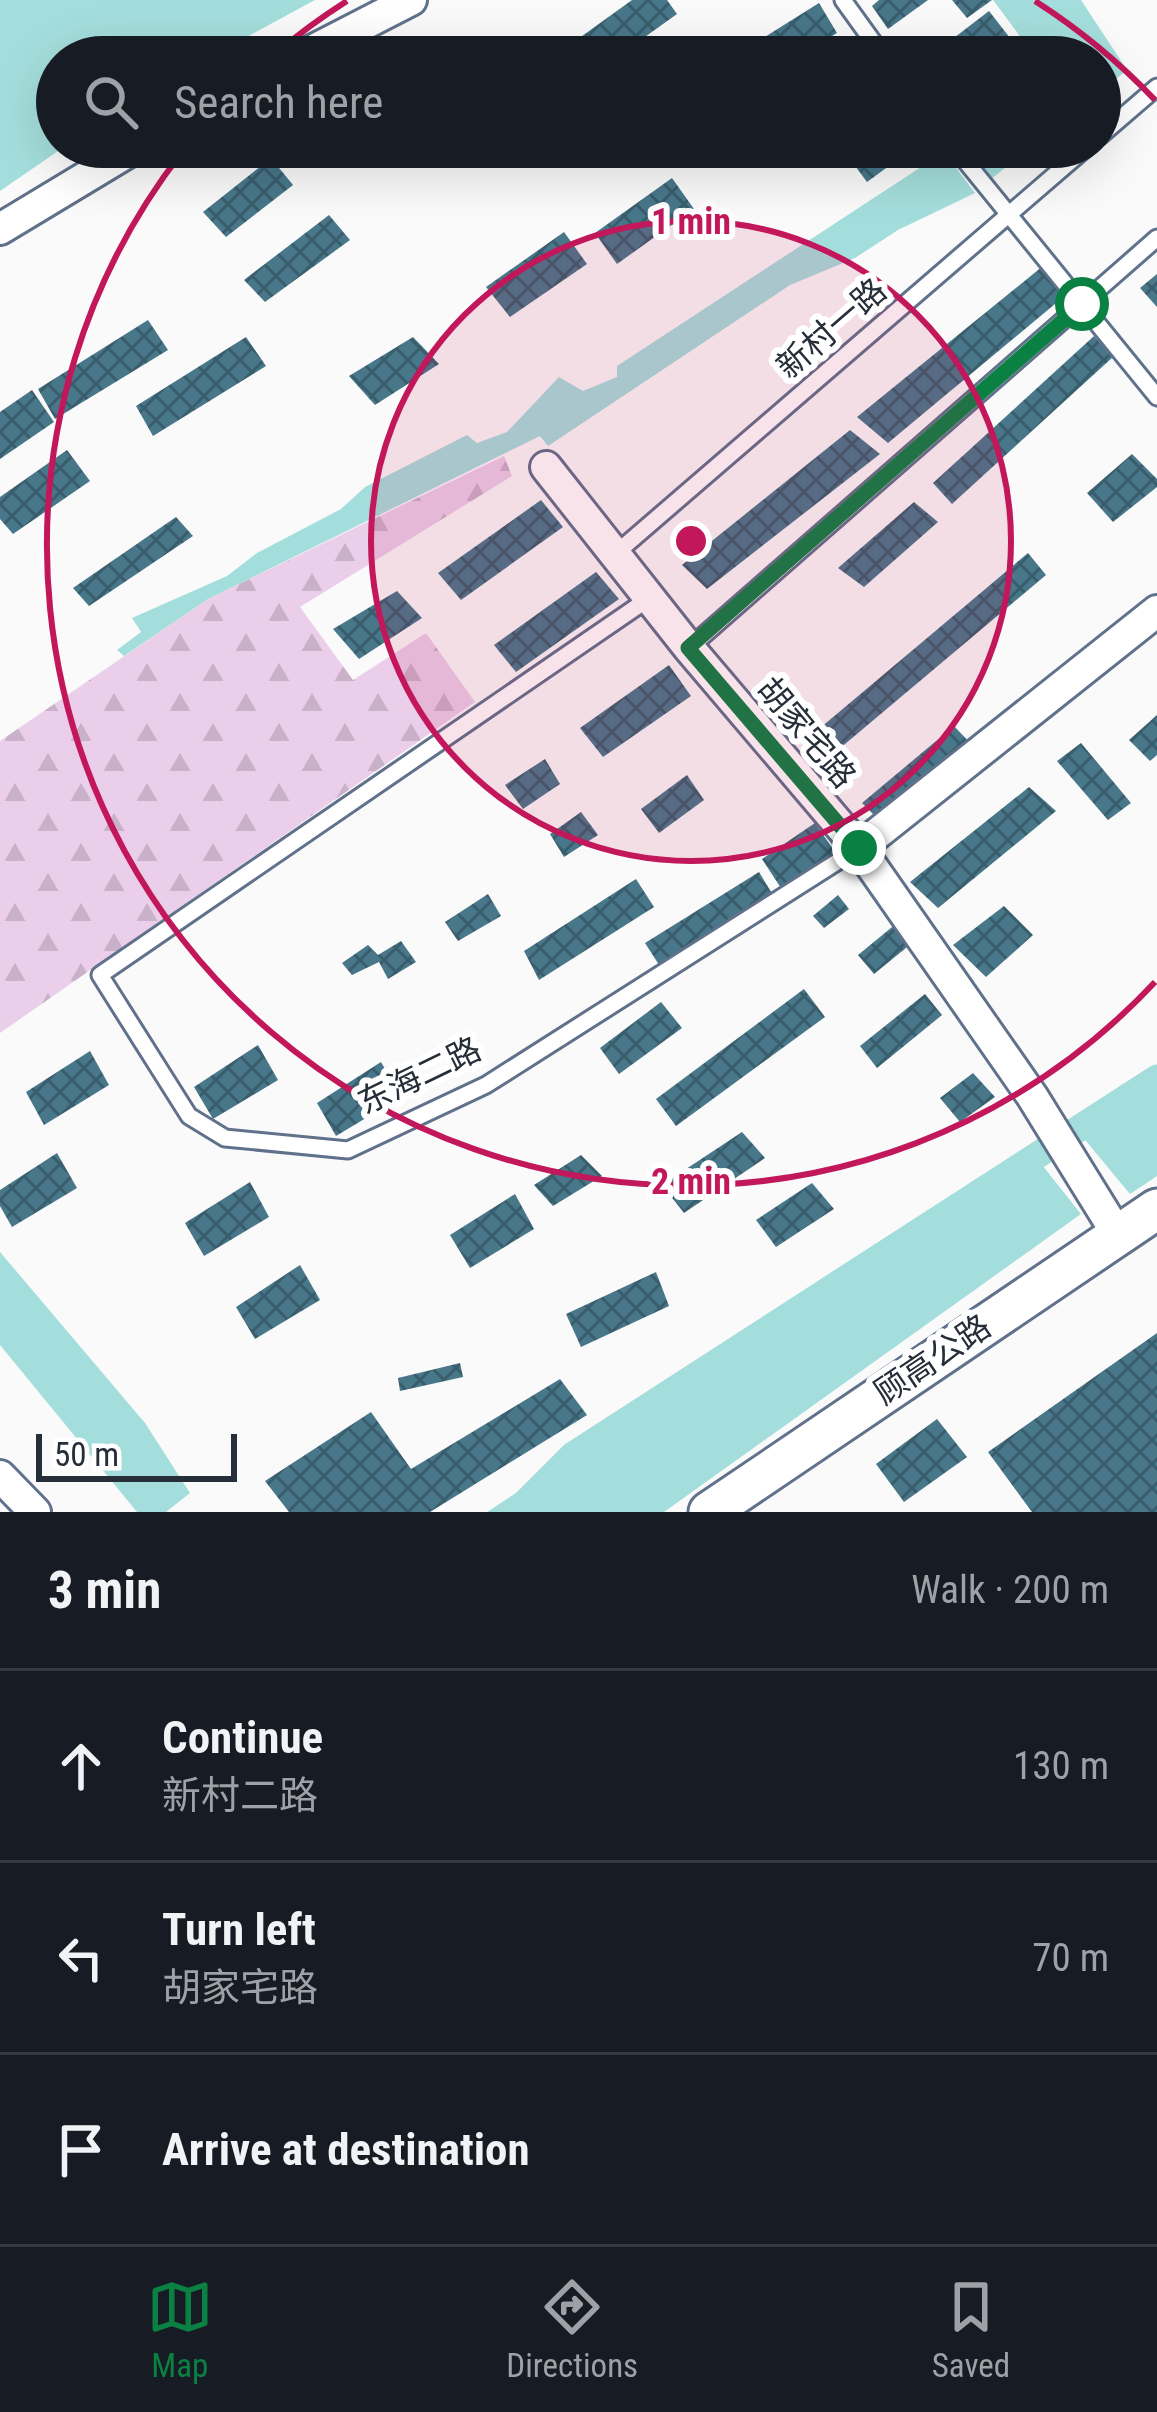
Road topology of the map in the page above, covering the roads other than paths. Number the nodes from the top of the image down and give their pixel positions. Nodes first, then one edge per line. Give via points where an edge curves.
1 (411, 0) edge
2 (843, 0) edge
3 (341, 36) edge
4 (869, 36) edge
5 (1157, 87) edge
6 (1121, 118) edge
7 (102, 168) edge
8 (971, 168) edge
9 (1063, 168) edge
10 (1009, 214) junction
11 (0, 230) edge
12 (1157, 238) edge
13 (1082, 304) junction
14 (1157, 397) edge
15 (546, 467) dead end
16 (614, 555) junction
17 (648, 599) junction
18 (1157, 611) edge
19 (688, 648) junction
20 (859, 848) junction
21 (1157, 1209) edge
22 (1118, 1235) junction
23 (0, 1476) edge
24 (34, 1512) edge
25 (710, 1512) edge

1 - 3 street
2 - 4 lane
5 - 6 lane
7 - 11 street
8 - 10 lane
9 - 10 lane, 新村一路
10 - 13 lane
10 - 16 lane, 新村一路
12 - 13 lane
13 - 14 lane
13 - 19 lane
15 - 16 street, 胡家宅路
16 - 17 street, 胡家宅路
17 - 19 street, 胡家宅路
17 - 20 lane, 东海二路 via 100,975 189,1116 225,1138 348,1150 486,1085
18 - 20 street, 东海二路
19 - 20 street, 胡家宅路
20 - 22 street, 胡家宅路 via 1033,1096
21 - 22 street, 顾高公路
22 - 25 street, 顾高公路
23 - 24 street

